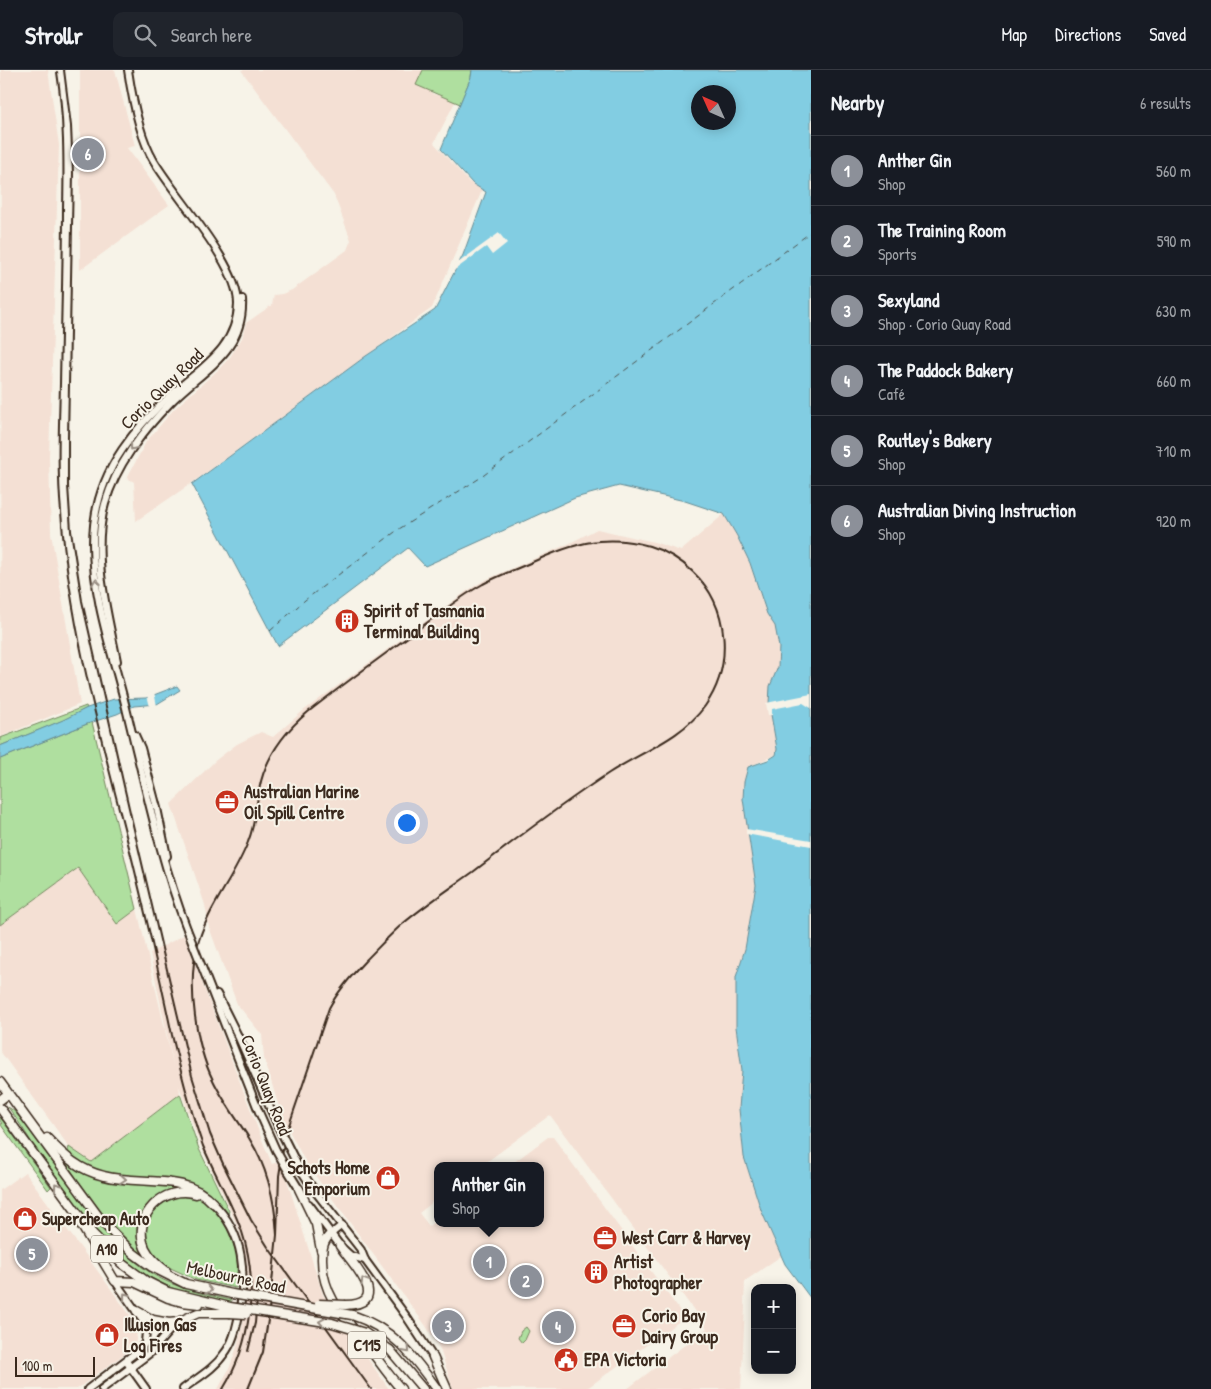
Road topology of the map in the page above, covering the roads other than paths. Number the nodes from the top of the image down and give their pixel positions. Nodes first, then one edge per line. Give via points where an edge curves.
1 (124, 70) edge
2 (128, 70) edge
3 (130, 87) junction
4 (202, 966) junction
5 (0, 1082) edge
6 (8, 1094) junction
7 (0, 1100) edge
8 (0, 1108) edge
9 (26, 1117) junction
10 (300, 1189) junction
11 (213, 1203) junction
12 (70, 1204) junction
13 (342, 1225) junction
14 (330, 1234) junction
15 (340, 1246) junction
16 (322, 1254) junction
17 (365, 1260) junction
18 (116, 1281) junction
19 (186, 1284) junction
20 (292, 1304) junction
21 (217, 1305) junction
22 (229, 1310) junction
23 (137, 1311) junction
24 (181, 1321) junction
25 (433, 1357) joint
26 (126, 1360) junction
27 (131, 1368) junction
28 (88, 1389) edge
29 (102, 1389) edge
30 (146, 1389) edge
31 (183, 1389) edge
32 (401, 1389) edge
33 (423, 1389) edge
34 (437, 1389) edge
35 (447, 1389) edge

1 - 3 main road, Corio Quay Road / C115
2 - 3 main road, Corio Quay Road / C115
3 - 4 main road, Corio Quay Road / C115, bridge via 153,159 226,259 242,298 237,332 231,345 221,358 176,397 125,458 107,486 95,514 93,536 101,613 170,880
4 - 10 main road, Corio Quay Road / C115, bridge via 259,1112 276,1150
4 - 13 main road, Corio Quay Road / C115, bridge via 229,1015 297,1164
5 - 6 highway, Melbourne Road / A10
6 - 7 highway
6 - 9 highway, Melbourne Road / A10
12 -> 8 highway, Melbourne Road / A10
9 -> 11 highway via 62,1155 85,1170 106,1177 184,1184 202,1192
9 - 19 highway, Melbourne Road / A10 via 104,1224 124,1245 152,1267
10 - 14 main road, Corio Quay Road / C115
10 - 16 highway, C115 via 316,1224
11 - 19 highway via 194,1193 174,1192 157,1201 143,1221 142,1238 148,1254
11 - 31 main road via 227,1220 238,1246 244,1276 241,1303 236,1330 226,1353
12 - 18 highway
12 - 21 highway, Melbourne Road / A10 via 106,1249 137,1275 168,1292
13 - 14 main road
13 - 17 main road, Corio Quay Road / C115
14 - 15 main road, Corio Quay Road / C115
14 - 16 highway
15 - 17 main road, Corio Quay Road via 350,1255
20 -> 15 highway, C115, bridge via 346,1305 363,1302 368,1288
16 - 32 highway, C115 via 323,1274 333,1302
17 - 25 main road, Corio Quay Road / C115
18 - 21 highway via 137,1283 182,1302
23 -> 18 main road
19 -> 20 highway, Melbourne Road / A10, bridge
20 -> 34 highway, Melbourne Road / A10, bridge via 352,1315 370,1322 410,1353
21 - 22 highway, Melbourne Road / A10
22 - 24 highway via 198,1314
33 -> 22 highway, Melbourne Road, bridge via 390,1350 365,1333 278,1314
23 - 24 highway via 160,1323
23 - 26 main road via 145,1326 145,1343
24 - 27 main road via 154,1350
25 - 35 highway, C115
26 - 27 main road
26 - 28 main road
27 - 29 main road
27 - 30 main road

